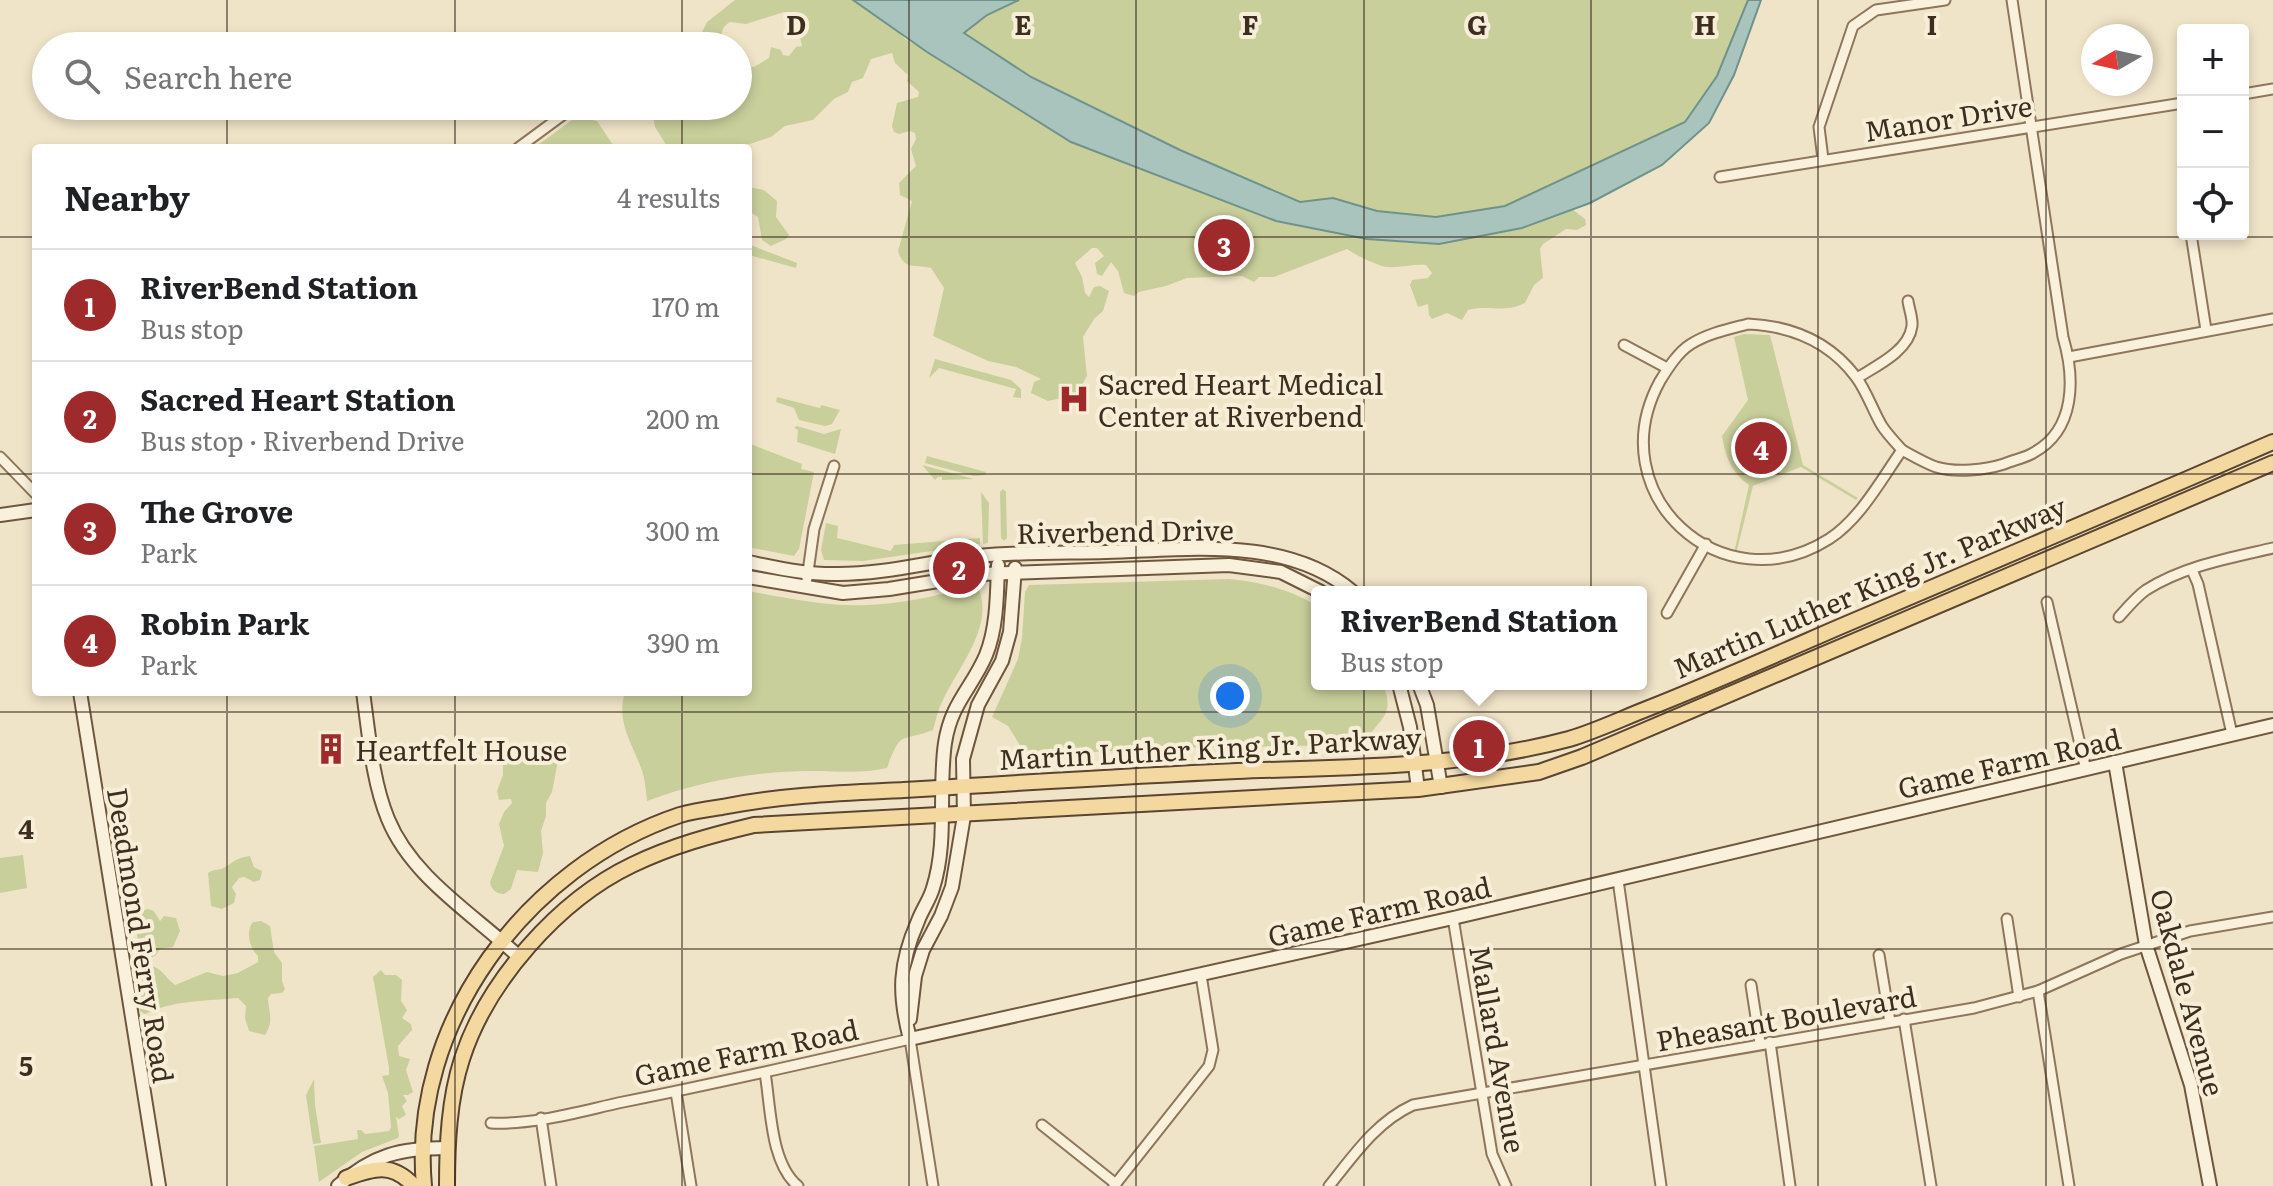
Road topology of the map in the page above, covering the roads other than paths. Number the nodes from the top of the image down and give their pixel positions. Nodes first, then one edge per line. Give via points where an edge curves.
1 (1945, 0) edge
2 (2012, 0) edge
3 (2273, 89) edge
4 (2249, 93) edge
5 (2177, 104) edge
6 (556, 120) edge
7 (2031, 127) junction
8 (523, 144) edge
9 (1823, 159) junction
10 (1720, 177) dead end
11 (2192, 240) edge
12 (1908, 301) dead end
13 (2273, 319) edge
14 (2206, 330) junction
15 (1624, 345) dead end
16 (2069, 357) junction
17 (1667, 368) junction
18 (1857, 378) junction
19 (2273, 442) edge
20 (1902, 450) junction
21 (0, 457) edge
22 (2273, 463) edge
23 (834, 466) dead end
24 (32, 490) edge
25 (32, 511) edge
26 (0, 515) edge
27 (1706, 544) junction
28 (2273, 548) edge
29 (1016, 554) junction
30 (998, 555) junction
31 (752, 563) edge
32 (2192, 570) junction
33 (808, 572) junction
34 (997, 573) junction
35 (1015, 573) junction
36 (752, 578) edge
37 (1346, 586) edge
38 (1311, 587) edge
39 (806, 588) junction
40 (2047, 602) dead end
41 (1667, 613) dead end
42 (2119, 617) dead end
43 (1401, 690) edge
44 (1421, 690) edge
45 (81, 696) edge
46 (364, 696) edge
47 (2273, 725) edge
48 (2232, 734) junction
49 (1438, 762) junction
50 (2115, 762) junction
51 (1415, 764) junction
52 (2086, 770) junction
53 (941, 787) junction
54 (963, 787) junction
55 (1441, 787) junction
56 (1418, 789) junction
57 (964, 816) junction
58 (941, 817) junction
59 (1618, 880) junction
60 (2273, 917) edge
61 (1453, 918) junction
62 (2007, 919) dead end
63 (500, 939) junction
64 (2146, 945) junction
65 (1879, 955) dead end
66 (519, 957) junction
67 (1201, 975) junction
68 (1751, 985) dead end
69 (2038, 991) junction
70 (2019, 997) junction
71 (1904, 1019) junction
72 (1890, 1022) junction
73 (910, 1039) junction
74 (1765, 1042) junction
75 (1644, 1063) junction
76 (765, 1073) junction
77 (1481, 1091) junction
78 (676, 1092) junction
79 (541, 1118) junction
80 (491, 1123) dead end
81 (1042, 1125) dead end
82 (422, 1148) junction
83 (447, 1148) junction
84 (342, 1182) edge
85 (1115, 1185) edge
86 (159, 1186) edge
87 (414, 1186) edge
88 (424, 1186) edge
89 (447, 1186) edge
90 (551, 1186) edge
91 (691, 1186) edge
92 (798, 1186) edge
93 (933, 1186) edge
94 (1329, 1186) edge
95 (1506, 1186) edge
96 (1661, 1186) edge
97 (1790, 1186) edge
98 (1931, 1186) edge
99 (2069, 1186) edge
100 (2210, 1186) edge

1 - 9 street via 1876,10 1853,26 1819,127
2 - 7 street
3 - 4 street
5 - 7 street, Manor Drive
6 - 8 street
7 - 9 street, Manor Drive
7 - 16 street
9 - 10 street, Manor Drive
11 - 14 street
12 - 18 street via 1910,336 1897,352
13 - 14 street
14 - 16 street
15 - 17 street
16 - 20 street via 2067,414 2054,437 2033,454 1963,470 1937,467
17 - 18 street via 1689,345 1715,332 1748,324 1776,325 1834,352
17 - 27 street via 1650,399 1645,470 1660,506 1680,528
18 - 20 street via 1884,429
19 - 49 main road, Martin Luther King Jr. Parkway via 1575,737
20 - 27 street via 1859,510 1832,537 1801,555 1764,561 1729,556
21 - 24 street
22 - 55 main road, Martin Luther King Jr. Parkway via 1582,757 1539,772
23 - 33 street via 814,529
25 - 26 street
27 - 41 street
28 - 32 street
29 - 30 street, Riverbend Drive
29 - 35 street
29 - 37 street, Riverbend Drive via 1229,549 1290,559
30 - 33 street, Riverbend Drive via 881,572
30 - 34 street
31 - 33 street, Riverbend Drive
32 - 42 street via 2144,592
32 - 48 street
33 - 39 street
34 - 35 street, Riverbend Drive
34 - 39 street, Riverbend Drive via 843,593
34 - 53 street via 992,637 953,712
35 - 38 street, Riverbend Drive via 1229,565 1281,572
35 - 54 street via 1010,632 1002,661 978,705 963,759
36 - 39 street, Riverbend Drive
40 - 52 street
43 - 51 street
44 - 49 street
45 - 86 street, Deadmond Ferry Road
46 - 63 street via 388,820 431,879
47 - 48 street, Game Farm Road
48 - 50 street, Game Farm Road
49 - 51 main road, Martin Luther King Jr. Parkway
49 - 55 street
50 - 52 street, Game Farm Road
50 - 64 street, Oakdale Avenue
51 - 54 main road, Martin Luther King Jr. Parkway
51 - 56 street
52 - 59 street, Game Farm Road
53 - 54 main road, Martin Luther King Jr. Parkway
53 - 58 street
53 - 63 main road, Martin Luther King Jr. Parkway via 785,797 681,815 584,865
54 - 57 street
55 - 56 main road, Martin Luther King Jr. Parkway
56 - 57 main road, Martin Luther King Jr. Parkway
57 - 58 main road, Martin Luther King Jr. Parkway
57 - 73 street via 952,887 915,976
58 - 66 main road, Martin Luther King Jr. Parkway via 754,825 690,840 630,865 584,894
58 - 73 street via 933,889 903,967 902,1006
59 - 61 street, Game Farm Road
59 - 75 street
60 - 64 street, Pheasant Boulevard via 2190,931
61 - 67 street, Game Farm Road
61 - 77 street, Mallard Avenue
62 - 70 street
63 - 66 street
63 - 82 main road, Martin Luther King Jr. Parkway via 470,986 440,1052
64 - 69 street, Pheasant Boulevard
64 - 100 street, Oakdale Avenue via 2191,1085
65 - 72 street
66 - 83 main road, Martin Luther King Jr. Parkway via 476,1025 462,1059
67 - 73 street, Game Farm Road
67 - 85 street via 1213,1050 1209,1066
68 - 74 street
69 - 70 street, Pheasant Boulevard
69 - 99 street
70 - 71 street, Pheasant Boulevard
71 - 72 street, Pheasant Boulevard
71 - 98 street
72 - 74 street, Pheasant Boulevard
73 - 76 street, Game Farm Road
73 - 93 street
74 - 75 street, Pheasant Boulevard
74 - 97 street
75 - 77 street, Pheasant Boulevard
75 - 96 street
76 - 78 street, Game Farm Road
76 - 92 street via 779,1161
77 - 94 street, Pheasant Boulevard via 1397,1112
77 - 95 street, Mallard Avenue via 1492,1154
78 - 79 street, Game Farm Road
78 - 91 street
79 - 80 street, Game Farm Road
79 - 90 street
81 - 85 street
82 - 83 street
82 - 84 street via 366,1163
82 - 88 main road, Martin Luther King Jr. Parkway
83 - 89 main road, Martin Luther King Jr. Parkway
84 - 87 main road via 367,1170 385,1169 400,1173

